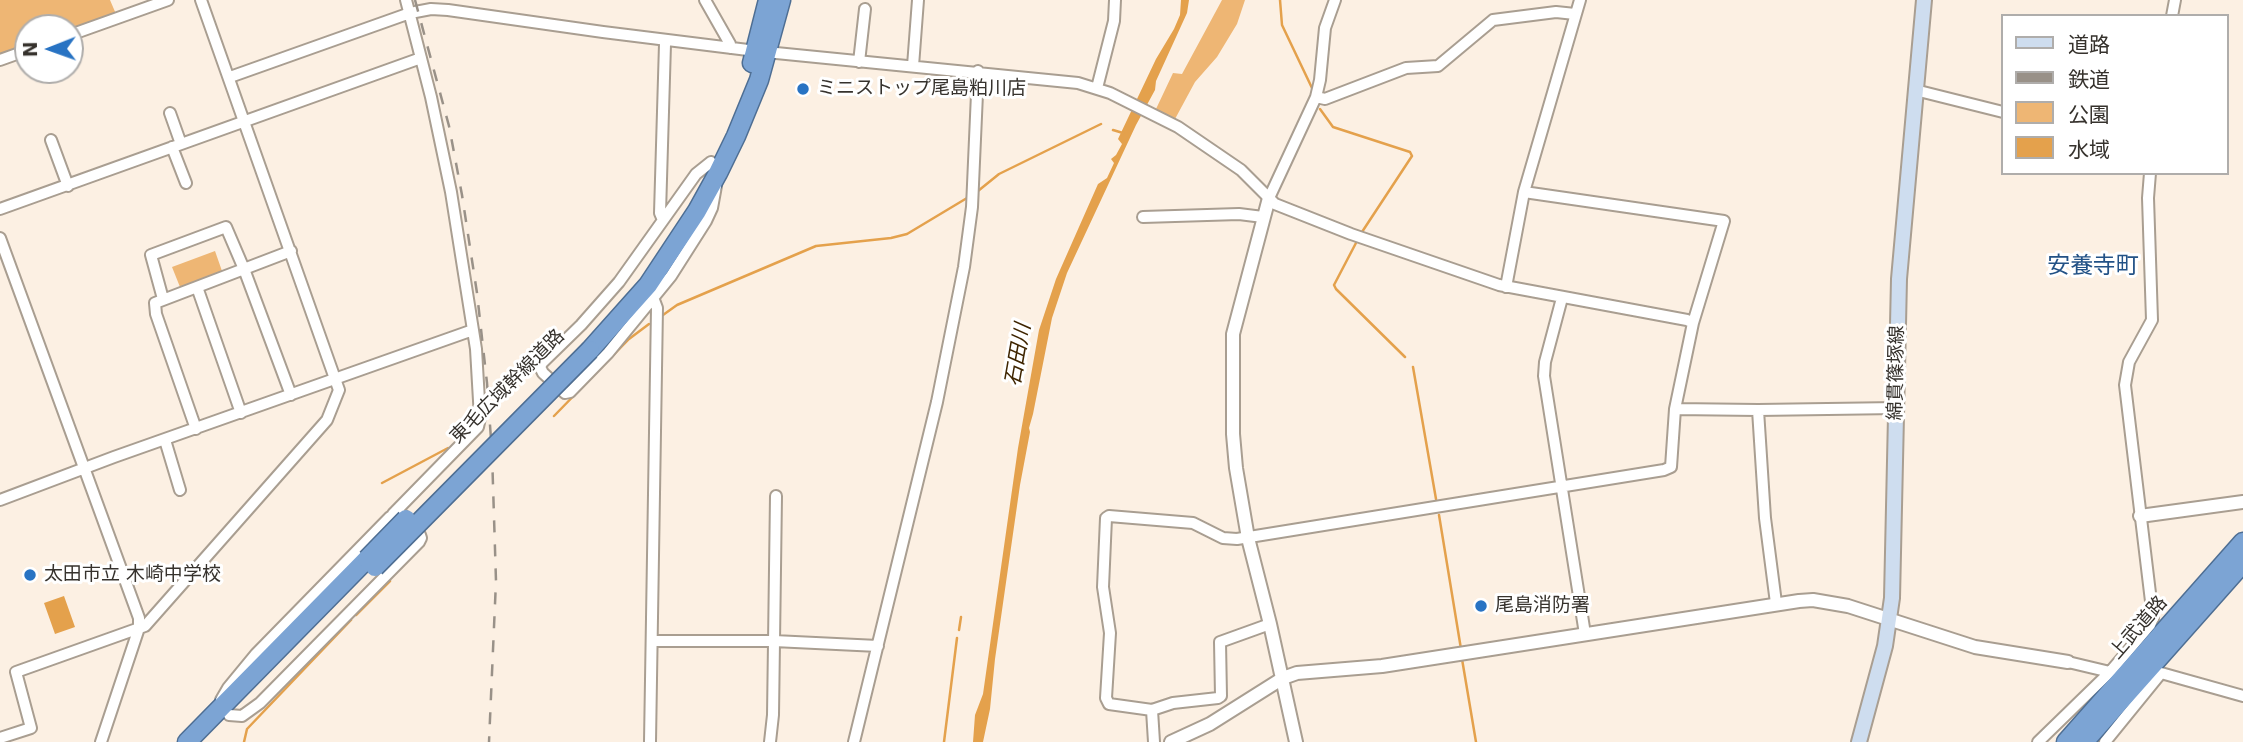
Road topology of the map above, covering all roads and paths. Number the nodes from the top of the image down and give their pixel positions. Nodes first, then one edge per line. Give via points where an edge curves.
1 (168, 0) edge
2 (201, 0) edge
3 (406, 0) edge
4 (705, 0) edge
5 (768, 0) edge
6 (781, 0) edge
7 (918, 0) edge
8 (1115, 0) edge
9 (1335, 0) edge
10 (1580, 0) edge
11 (1924, 0) edge
12 (865, 9) dead end
13 (410, 13) junction
14 (1575, 14) junction
15 (84, 30) edge
16 (668, 40) junction
17 (730, 48) junction
18 (762, 52) junction
19 (421, 58) junction
20 (859, 62) junction
21 (913, 66) junction
22 (978, 72) junction
23 (230, 77) junction
24 (1097, 88) junction
25 (1915, 90) junction
26 (1316, 97) junction
27 (2002, 112) edge
28 (170, 113) dead end
29 (245, 122) junction
30 (51, 140) dead end
31 (177, 145) junction
32 (714, 168) junction
33 (2150, 175) edge
34 (186, 183) dead end
35 (68, 186) junction
36 (1524, 192) junction
37 (1269, 198) junction
38 (0, 209) edge
39 (1143, 216) dead end
40 (1263, 217) junction
41 (663, 220) junction
42 (0, 238) edge
43 (291, 251) junction
44 (244, 269) junction
45 (197, 287) junction
46 (1506, 287) junction
47 (1562, 298) junction
48 (163, 299) junction
49 (654, 300) junction
50 (1693, 323) junction
51 (473, 330) junction
52 (337, 379) junction
53 (291, 395) junction
54 (1897, 408) junction
55 (1675, 409) junction
56 (1758, 410) junction
57 (241, 414) junction
58 (195, 429) junction
59 (165, 440) junction
60 (84, 468) junction
61 (1560, 487) junction
62 (180, 490) dead end
63 (776, 496) dead end
64 (0, 500) edge
65 (2243, 502) edge
66 (391, 515) junction
67 (2140, 516) junction
68 (1248, 538) junction
69 (2243, 542) edge
70 (2243, 563) edge
71 (2215, 573) junction
72 (1776, 603) junction
73 (1890, 617) junction
74 (1270, 624) junction
75 (139, 628) junction
76 (1585, 634) junction
77 (652, 640) junction
78 (774, 641) junction
79 (878, 646) junction
80 (2168, 648) junction
81 (2068, 662) joint
82 (2110, 671) junction
83 (1283, 678) junction
84 (2243, 695) edge
85 (1152, 710) junction
86 (223, 714) junction
87 (0, 738) edge
88 (2106, 741) edge
89 (101, 742) edge
90 (187, 742) edge
91 (202, 742) edge
92 (650, 742) edge
93 (770, 742) edge
94 (854, 742) edge
95 (1154, 742) edge
96 (1171, 742) edge
97 (1296, 742) edge
98 (1859, 742) edge
99 (2038, 742) edge
100 (2051, 742) edge
101 (2066, 742) edge
102 (2084, 742) edge

1 - 15 street
2 - 23 street
3 - 13 street
4 - 17 street
5 - 18 highway, 東毛広域幹線道路
6 - 18 highway, 東毛広域幹線道路
7 - 21 street
8 - 24 street
9 - 26 street via 1325,28
10 - 14 street
11 - 25 main road, 綿貫篠塚線
12 - 20 street
13 - 16 street via 448,10
13 - 19 street
13 - 23 street
14 - 26 street via 1493,20 1438,66 1406,68 1325,99
14 - 36 street
16 - 17 street
16 - 41 street
17 - 18 street
18 - 20 street
18 - 32 highway, 東毛広域幹線道路
19 - 29 street
19 - 51 street via 451,192
20 - 21 street
21 - 22 street
22 - 24 street
22 - 79 street via 972,207 964,267 937,402
23 - 29 street
24 - 37 street via 1186,132 1241,170
25 - 27 street
25 - 54 main road, 綿貫篠塚線 via 1899,279
26 - 37 street
28 - 31 street
29 - 31 street
29 - 43 street
30 - 35 street
31 - 34 street
31 - 35 street
32 - 41 street via 696,174
32 - 49 street via 712,208
32 - 86 highway, 東毛広域幹線道路, bridge via 697,211 648,285
33 - 67 street via 2151,320 2129,362 2125,385
35 - 38 street
36 - 46 street
36 - 50 street via 1724,220
37 - 40 street
37 - 46 street via 1359,237
39 - 40 street
40 - 68 street via 1232,343 1235,453
41 - 49 street via 619,282 542,363 543,373 565,393 570,392
42 - 60 street
43 - 44 street
43 - 52 street
44 - 45 street
44 - 48 street via 226,227 222,227 151,255
44 - 53 street
45 - 48 street
45 - 57 street
46 - 47 street
47 - 50 street
47 - 61 street via 1544,376
48 - 58 street via 156,303 156,314
49 - 77 street
50 - 55 street
51 - 52 street
51 - 66 street via 480,424
52 - 53 street
52 - 75 street via 339,390 327,420
53 - 57 street
54 - 56 street
54 - 73 main road, 綿貫篠塚線
55 - 56 street
55 - 61 street via 1671,467
56 - 72 street
57 - 58 street
58 - 59 street
59 - 60 street
59 - 62 street
60 - 64 street
60 - 75 street
61 - 68 street
61 - 76 street
63 - 78 street
65 - 67 street
66 - 86 street via 256,654 228,688
66 - 86 street via 404,516 420,535 419,542 260,703 242,716
67 - 82 street via 2153,618
68 - 74 street
68 - 85 street via 1223,538 1186,522 1106,519 1103,587 1110,633 1106,698 1109,704
69 - 71 highway, 上武道路
70 - 80 highway, 上武道路
71 - 100 highway
71 - 101 highway, 上武道路
72 - 73 street via 1813,600
72 - 76 street
73 - 81 street via 1975,646
73 - 98 main road, 綿貫篠塚線
74 - 83 street
74 - 85 street via 1220,642 1222,696
75 - 87 street via 16,672 31,728
75 - 89 street
76 - 83 street via 1382,666 1306,671
77 - 78 street
77 - 92 street
78 - 79 street
78 - 93 street
79 - 94 street
80 - 88 highway
80 - 102 highway, 上武道路
81 - 82 street
82 - 99 street
83 - 96 street via 1210,724
83 - 97 street
84 - 88 street via 2161,673
85 - 95 street
86 - 90 highway, 東毛広域幹線道路
86 - 91 highway, 東毛広域幹線道路

